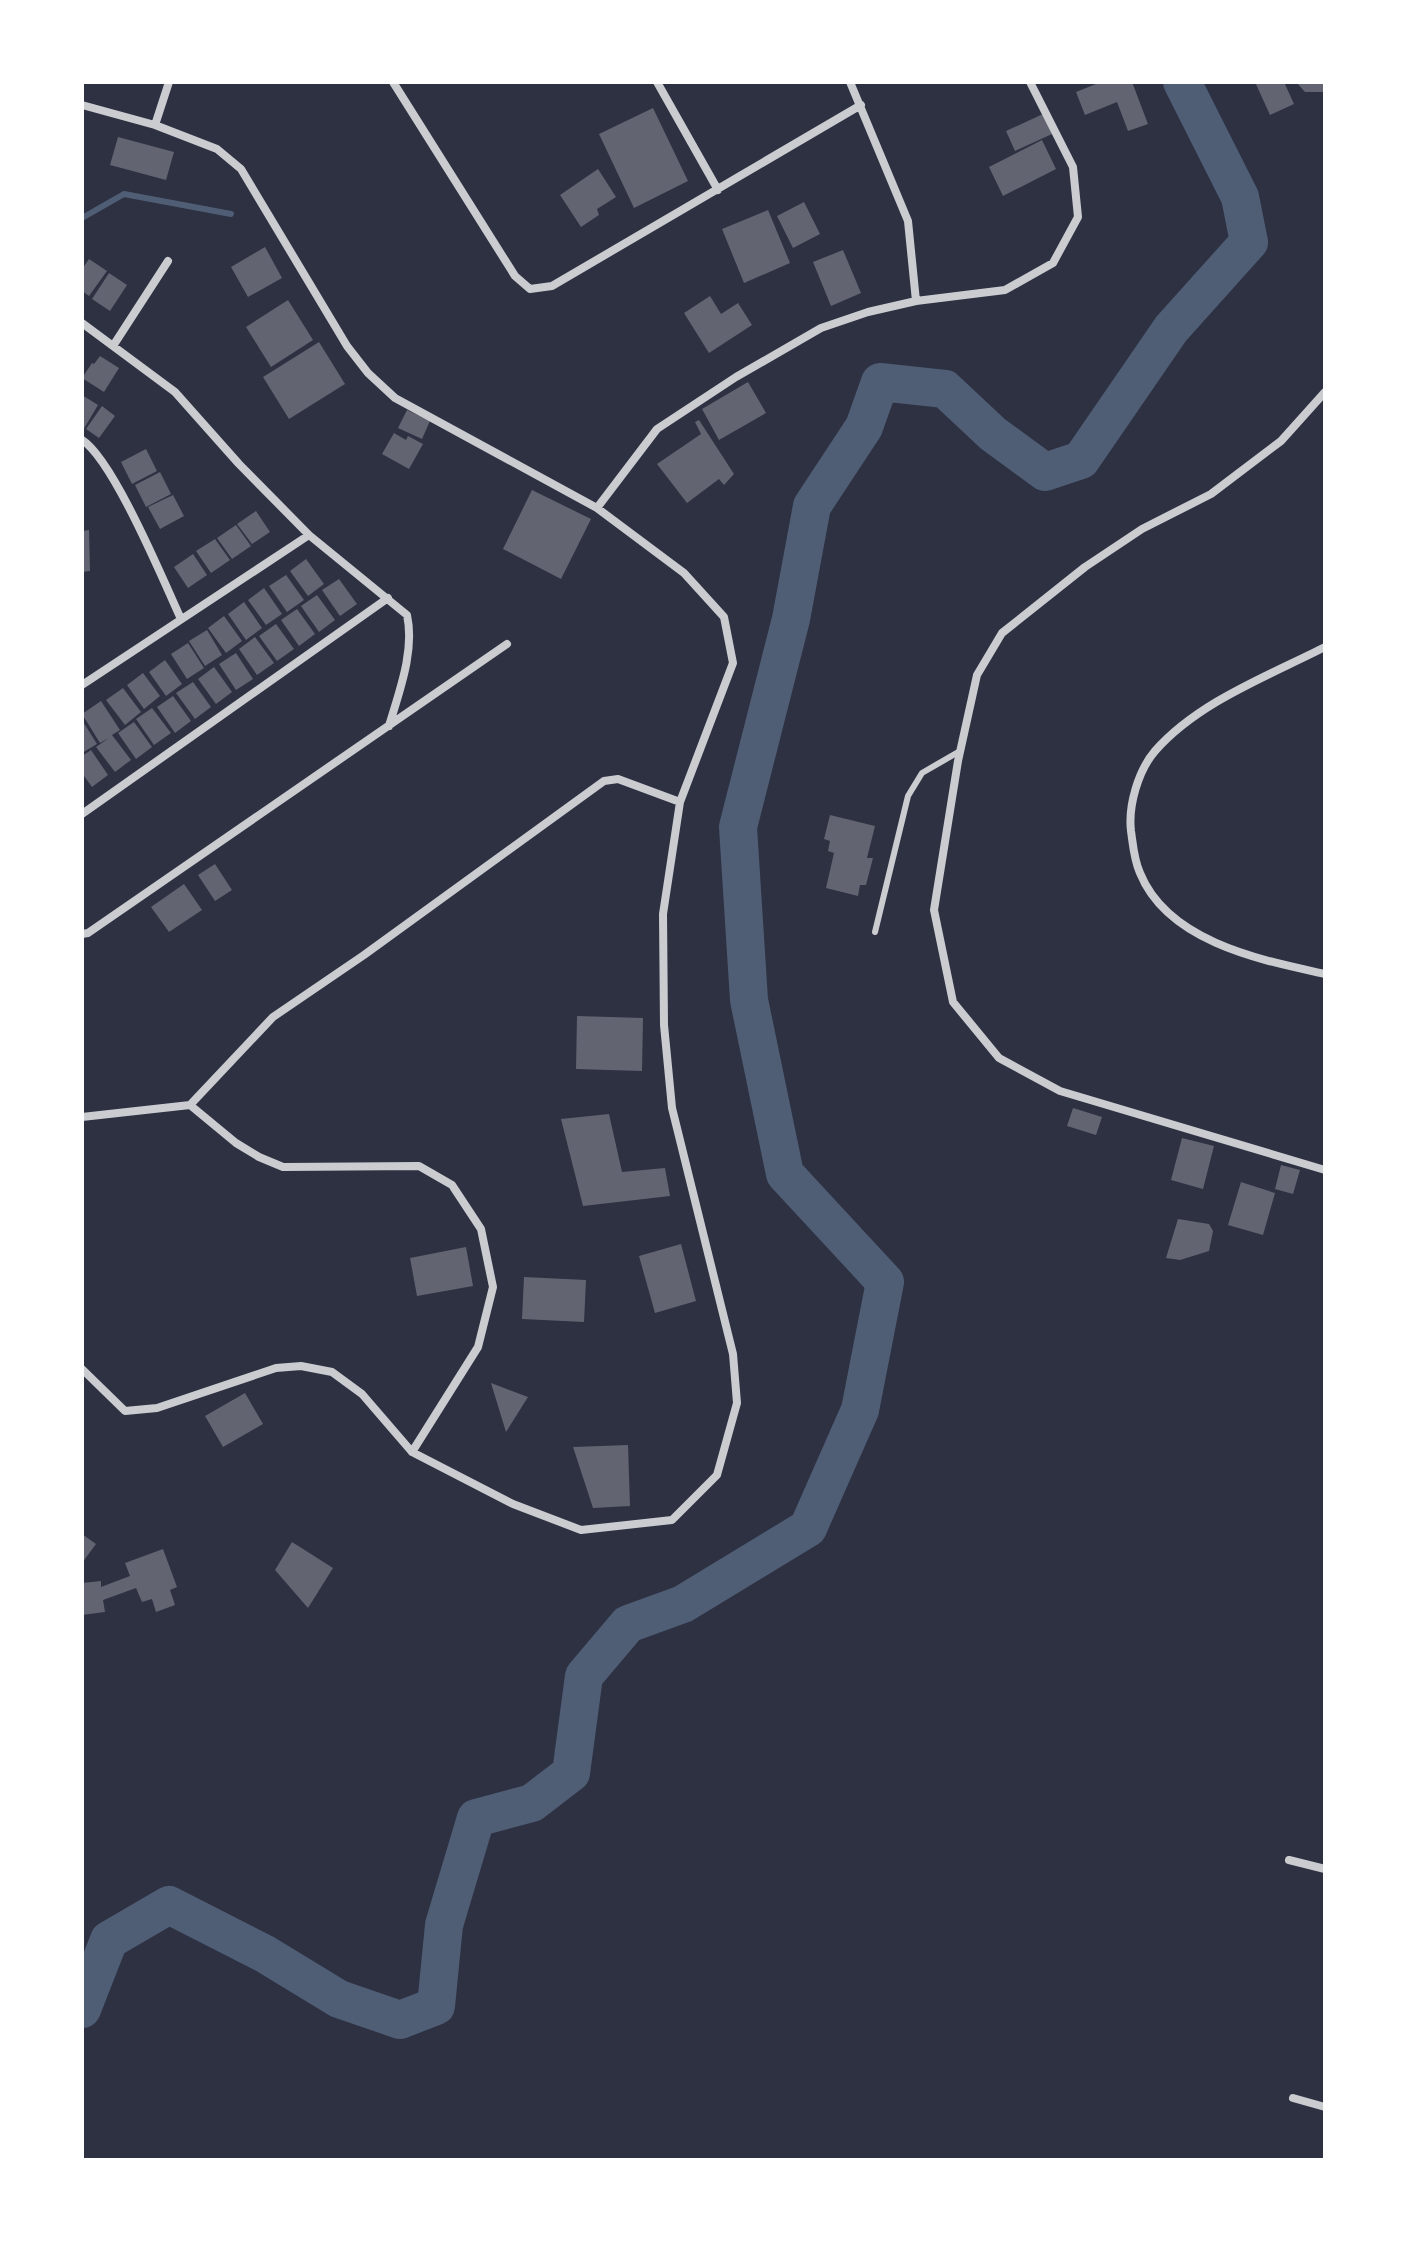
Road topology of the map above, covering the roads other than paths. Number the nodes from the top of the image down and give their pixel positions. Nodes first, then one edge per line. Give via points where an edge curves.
1 (169, 82) edge
2 (393, 82) edge
3 (657, 82) edge
4 (850, 82) edge
5 (1030, 82) edge
6 (82, 105) edge
7 (861, 105) junction
8 (155, 125) junction
9 (718, 190) junction
10 (168, 261) dead end
11 (916, 301) junction
12 (82, 323) edge
13 (113, 346) junction
14 (1325, 392) edge
15 (82, 440) edge
16 (597, 508) junction
17 (309, 535) junction
18 (388, 598) junction
19 (181, 619) junction
20 (507, 644) dead end
21 (1325, 647) edge
22 (82, 685) edge
23 (389, 726) junction
24 (960, 751) junction
25 (680, 802) junction
26 (82, 814) edge
27 (875, 932) dead end
28 (82, 934) edge
29 (1325, 974) edge
30 (190, 1105) junction
31 (82, 1117) edge
32 (1325, 1170) edge
33 (82, 1369) edge
34 (412, 1452) junction
35 (1289, 1860) dead end
36 (1325, 1869) edge
37 (1293, 2098) dead end
38 (1325, 2107) edge

1 - 8 street
2 - 9 street via 515,276 530,289 552,286
3 - 9 street
4 - 7 street
5 - 11 street via 1073,167 1078,217 1053,263 1005,290
6 - 8 street
7 - 9 street
7 - 11 street via 908,221
8 - 16 street via 217,149 241,169 347,346 395,398
10 - 13 street
11 - 16 street via 821,328 736,377 657,429
12 - 13 street
13 - 17 street via 175,392
14 - 24 street via 1281,441 1211,494 1142,529 1002,633 977,675
15 - 19 street via 107,467
16 - 25 street via 684,573 724,617 733,663
17 - 18 street
17 - 19 street
18 - 23 street via 407,615 410,630
18 - 26 street
19 - 22 street
20 - 23 street
21 - 29 street via 1179,728 1153,753 1140,775 1130,823 1140,874 1170,913 1222,946
23 - 28 street
24 - 27 lane via 922,773 908,796
24 - 32 street via 934,910 953,1002 999,1058 1060,1091
25 - 30 street via 618,779 604,781 273,1017
25 - 34 street via 663,914 664,1025 672,1108 733,1354 737,1403 717,1475 672,1520 581,1530 513,1504
30 - 31 street
30 - 34 street via 236,1143 283,1167 419,1166 452,1185 474,1218 493,1287 478,1347
33 - 34 street via 125,1411 157,1408 276,1368 332,1372 362,1394
35 - 36 street
37 - 38 street

